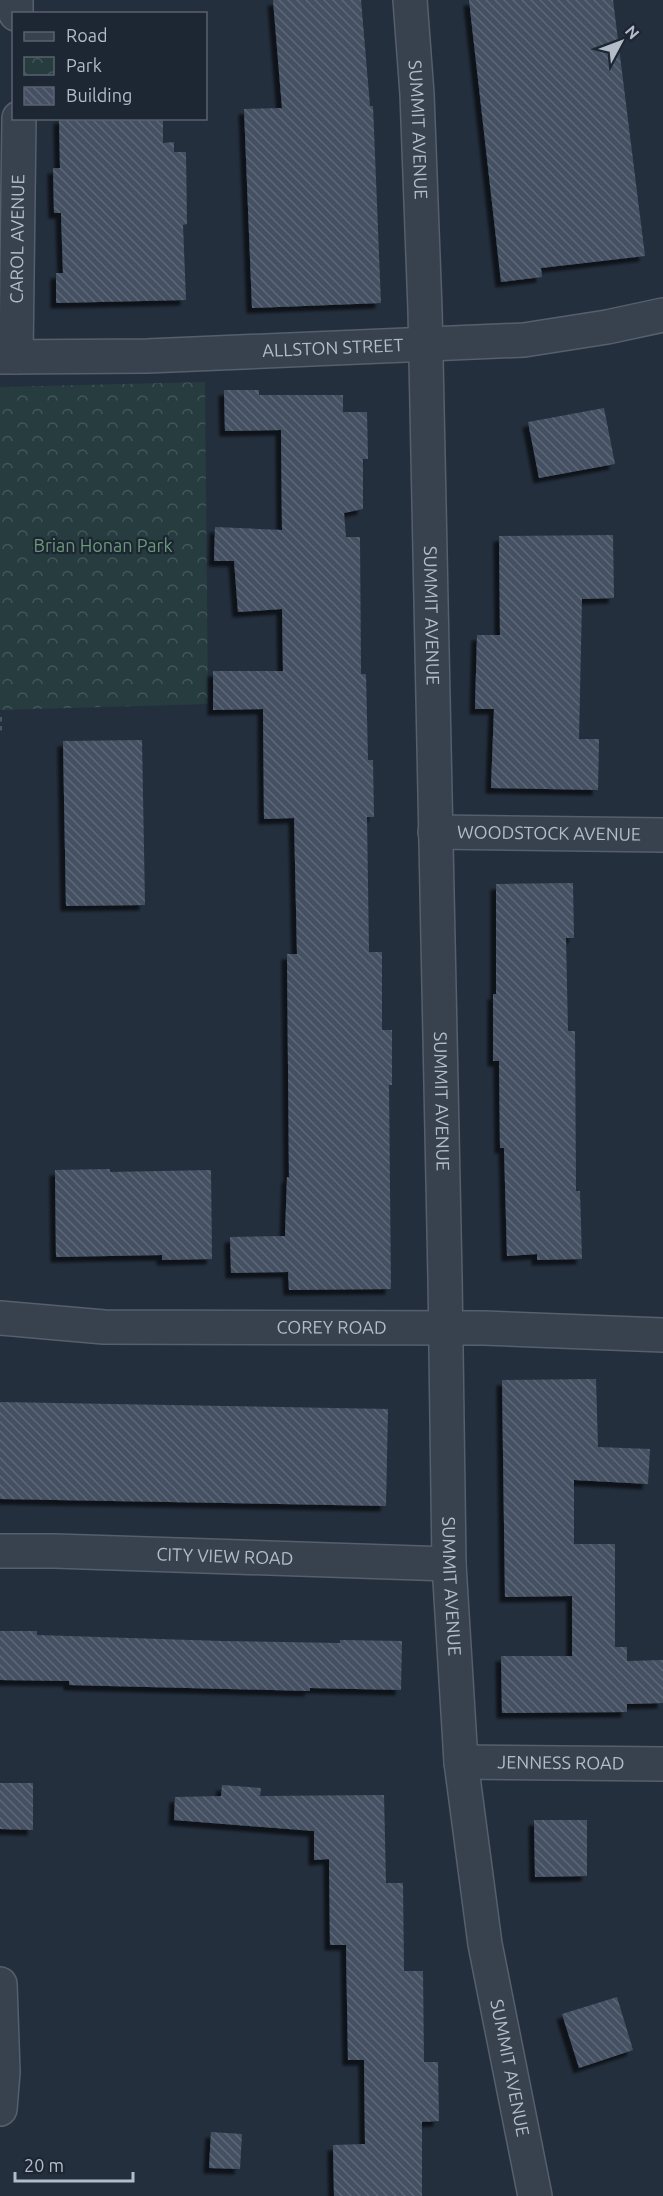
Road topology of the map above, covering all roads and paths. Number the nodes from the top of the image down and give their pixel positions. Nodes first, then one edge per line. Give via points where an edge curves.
1 (410, 0) edge
2 (19, 120) edge
3 (663, 315) edge
4 (425, 343) junction
5 (8, 357) edge
6 (0, 717) edge
7 (0, 732) edge
8 (435, 832) junction
9 (663, 835) edge
10 (0, 1317) edge
11 (446, 1329) junction
12 (663, 1335) edge
13 (0, 1551) edge
14 (449, 1564) junction
15 (461, 1762) junction
16 (663, 1764) edge
17 (0, 1984) edge
18 (0, 2109) edge
19 (535, 2196) edge

1 - 4 street, SUMMIT AVENUE
2 - 5 street, CAROL AVENUE
3 - 4 street, ALLSTON STREET via 524,340
4 - 5 street, ALLSTON STREET via 147,356
4 - 8 street, SUMMIT AVENUE
6 - 7 path
8 - 9 street, WOODSTOCK AVENUE
8 - 11 street, SUMMIT AVENUE
10 - 11 street, COREY ROAD via 104,1327
11 - 12 street, COREY ROAD
11 - 14 street, SUMMIT AVENUE
13 - 14 street, CITY VIEW ROAD
14 - 15 street, SUMMIT AVENUE
15 - 16 street, JENNESS ROAD
15 - 19 street, SUMMIT AVENUE via 485,1944
17 - 18 street

